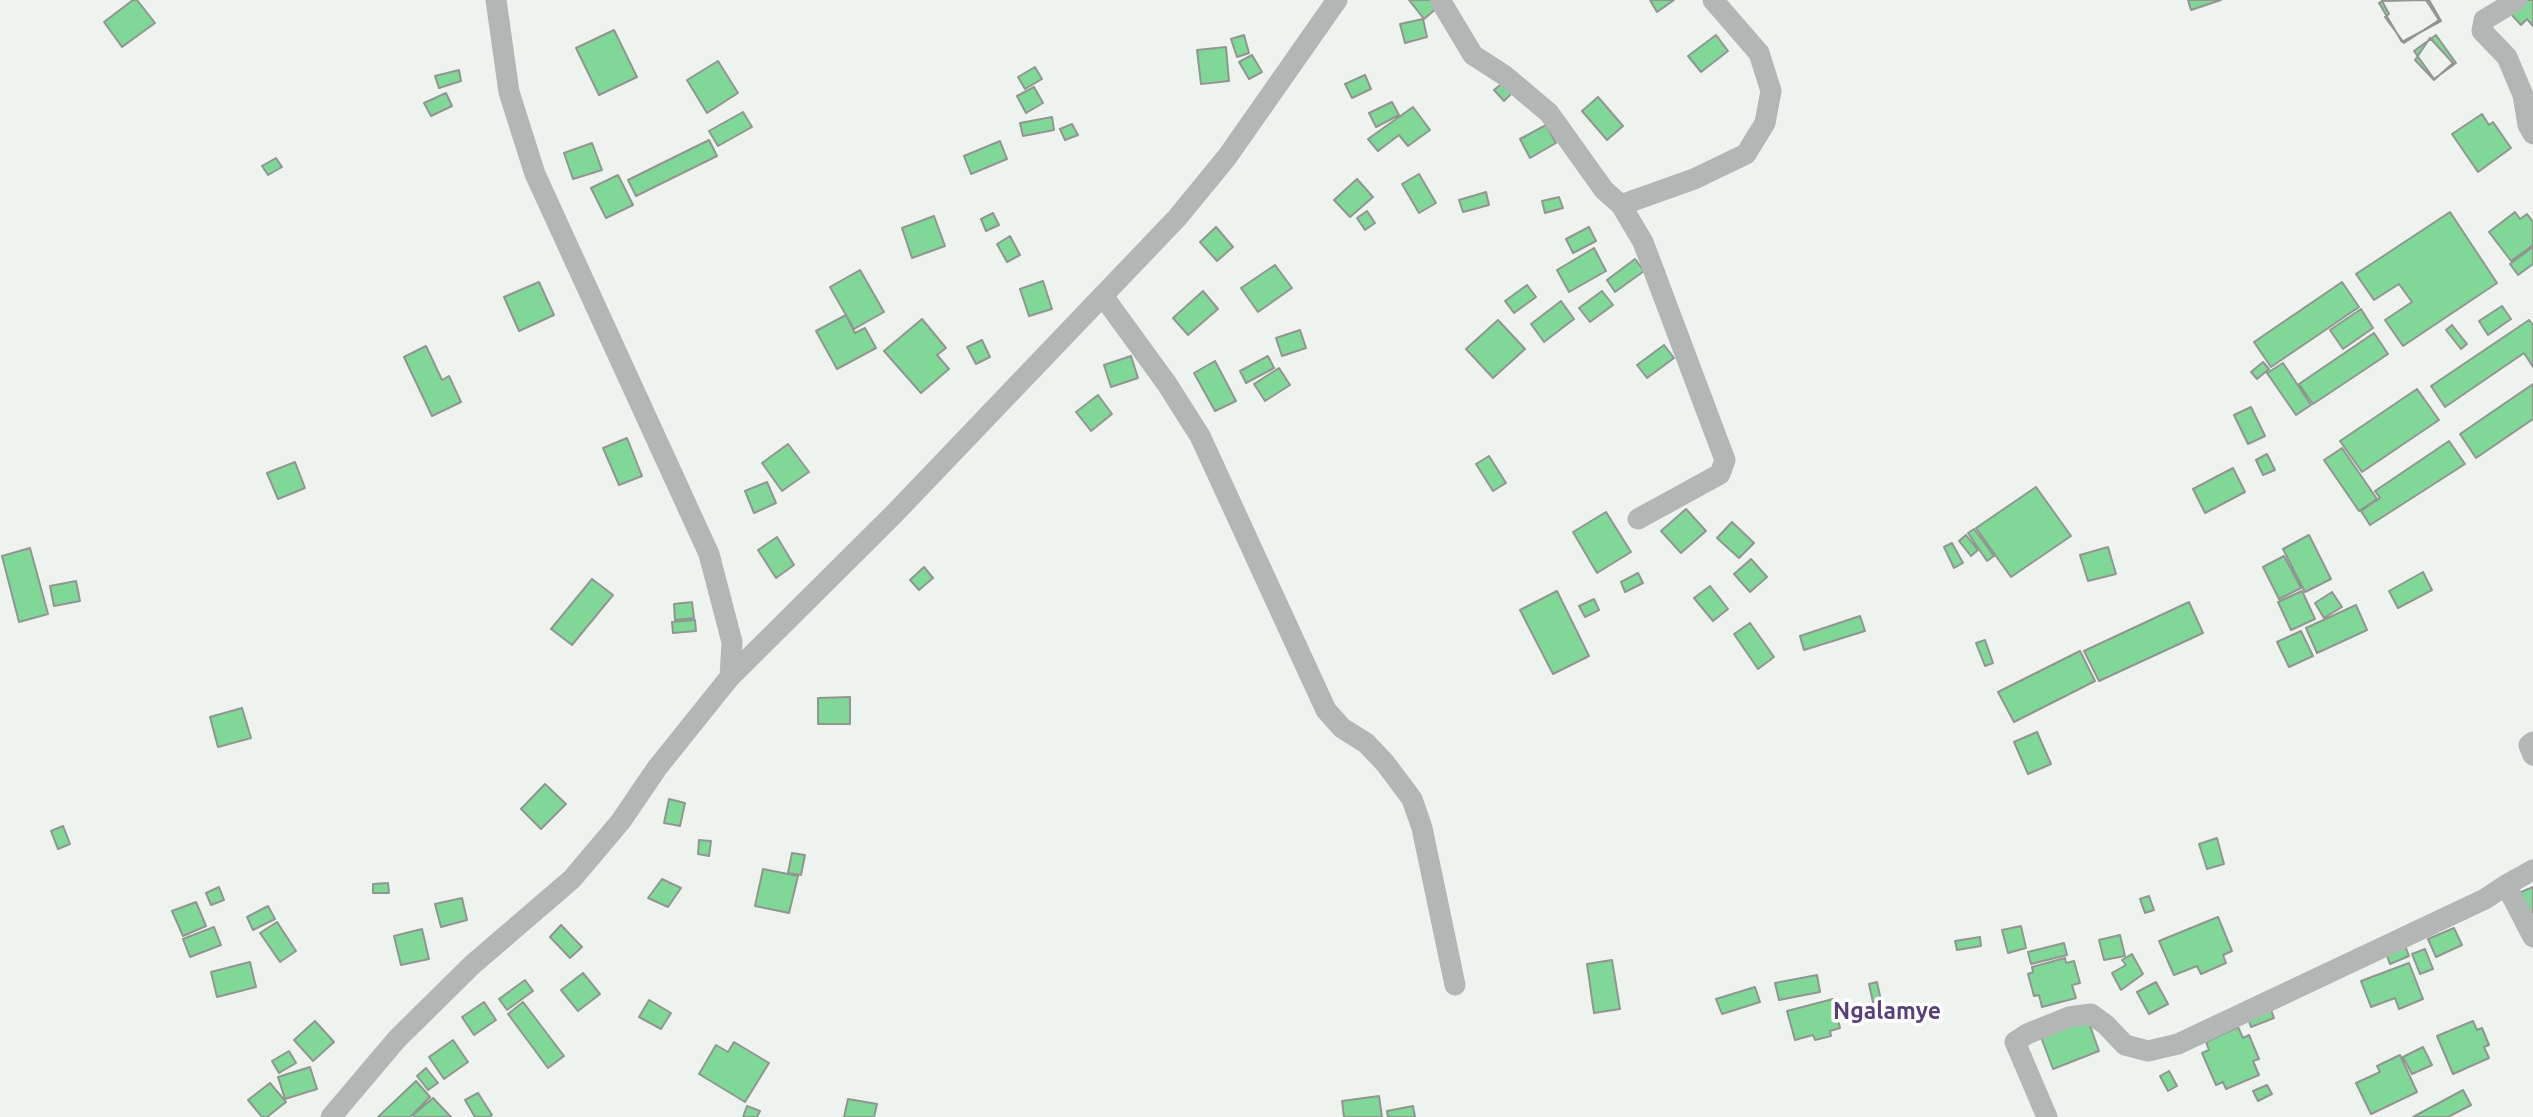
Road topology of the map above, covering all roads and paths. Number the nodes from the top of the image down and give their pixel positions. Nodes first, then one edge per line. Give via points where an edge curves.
1 (496, 0) edge
2 (1337, 0) edge
3 (1440, 0) edge
4 (1713, 0) edge
5 (2517, 0) edge
6 (2533, 134) edge
7 (1621, 205) junction
8 (1103, 296) junction
9 (1638, 519) dead end
10 (730, 677) junction
11 (2533, 742) edge
12 (2533, 755) edge
13 (2533, 870) edge
14 (2506, 884) junction
15 (2533, 937) edge
16 (1455, 985) dead end
17 (331, 1117) edge
18 (2047, 1117) edge

1 - 10 street via 509,92 535,174 709,554 732,642
2 - 8 street via 1227,157
3 - 7 street via 1473,55 1549,113 1604,190
4 - 7 street via 1759,52 1771,91 1765,123 1745,154 1694,179
5 - 6 street via 2484,20 2482,31 2507,57
7 - 9 street via 1643,243 1726,460 1720,474
8 - 10 street
8 - 16 street via 1200,436 1326,710 1385,762 1412,799
10 - 17 street via 572,879 443,993
11 - 12 street via 2529,744
13 - 14 street
14 - 15 street
14 - 18 street via 2485,899 2178,1044 2148,1051 2125,1045 2091,1014 2069,1017 2027,1034 2015,1042

